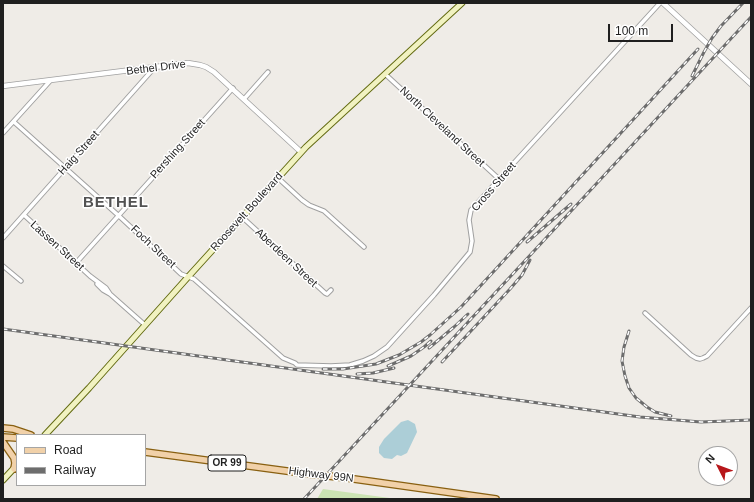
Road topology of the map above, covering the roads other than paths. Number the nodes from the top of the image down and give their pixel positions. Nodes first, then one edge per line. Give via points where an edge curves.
1 (462, 3) edge
2 (662, 3) edge
3 (155, 67) junction
4 (268, 72) dead end
5 (385, 74) junction
6 (50, 81) junction
7 (751, 84) edge
8 (3, 86) edge
9 (233, 88) junction
10 (244, 99) junction
11 (14, 122) junction
12 (3, 133) edge
13 (301, 152) junction
14 (66, 168) junction
15 (278, 178) junction
16 (499, 179) junction
17 (24, 216) junction
18 (118, 216) junction
19 (242, 217) junction
20 (3, 238) edge
21 (364, 248) dead end
22 (76, 263) junction
23 (3, 266) edge
24 (188, 277) junction
25 (21, 281) dead end
26 (331, 290) dead end
27 (751, 308) edge
28 (645, 313) dead end
29 (145, 325) junction
30 (297, 365) joint
31 (3, 428) edge
32 (27, 434) edge
33 (46, 434) edge
34 (3, 437) edge
35 (16, 438) edge
36 (3, 442) edge
37 (146, 452) edge
38 (16, 467) edge
39 (3, 480) edge
40 (496, 499) edge

1 - 5 main road, Roosevelt Boulevard
2 - 7 street
2 - 16 street, Cross Street
3 - 6 street, Bethel Drive
3 - 9 street, Bethel Drive via 188,63 200,65 214,72
3 - 14 street, Haig Street
4 - 10 street
5 - 13 main road, Roosevelt Boulevard
5 - 16 street, North Cleveland Street
6 - 8 street, Bethel Drive
6 - 11 street
9 - 10 street, Bethel Drive
9 - 18 street, Pershing Street
10 - 13 street, Bethel Drive
11 - 12 street
11 - 14 street, Foch Street
13 - 15 main road, Roosevelt Boulevard
14 - 17 street, Haig Street
14 - 18 street, Foch Street
15 - 19 main road, Roosevelt Boulevard
15 - 21 street via 302,200 324,211
16 - 30 street, Cross Street via 471,210 468,220 472,241 470,252 386,346 374,356 350,365
17 - 20 street, Haig Street
17 - 22 street, Lassen Street
18 - 22 street, Pershing Street
18 - 24 street, Foch Street via 181,274
19 - 24 main road, Roosevelt Boulevard
19 - 26 street, Aberdeen Street via 324,293 327,294
22 - 29 street, Lassen Street via 103,290
23 - 25 street
24 - 29 main road, Roosevelt Boulevard
24 - 30 street, Foch Street via 194,279 283,358
27 - 28 street via 704,358 691,355
29 - 33 main road, Roosevelt Boulevard
31 - 32 main road
34 - 35 main road
36 - 38 main road via 14,458
37 - 40 main road, Highway 99N / OR 99, bridge
38 - 39 main road

